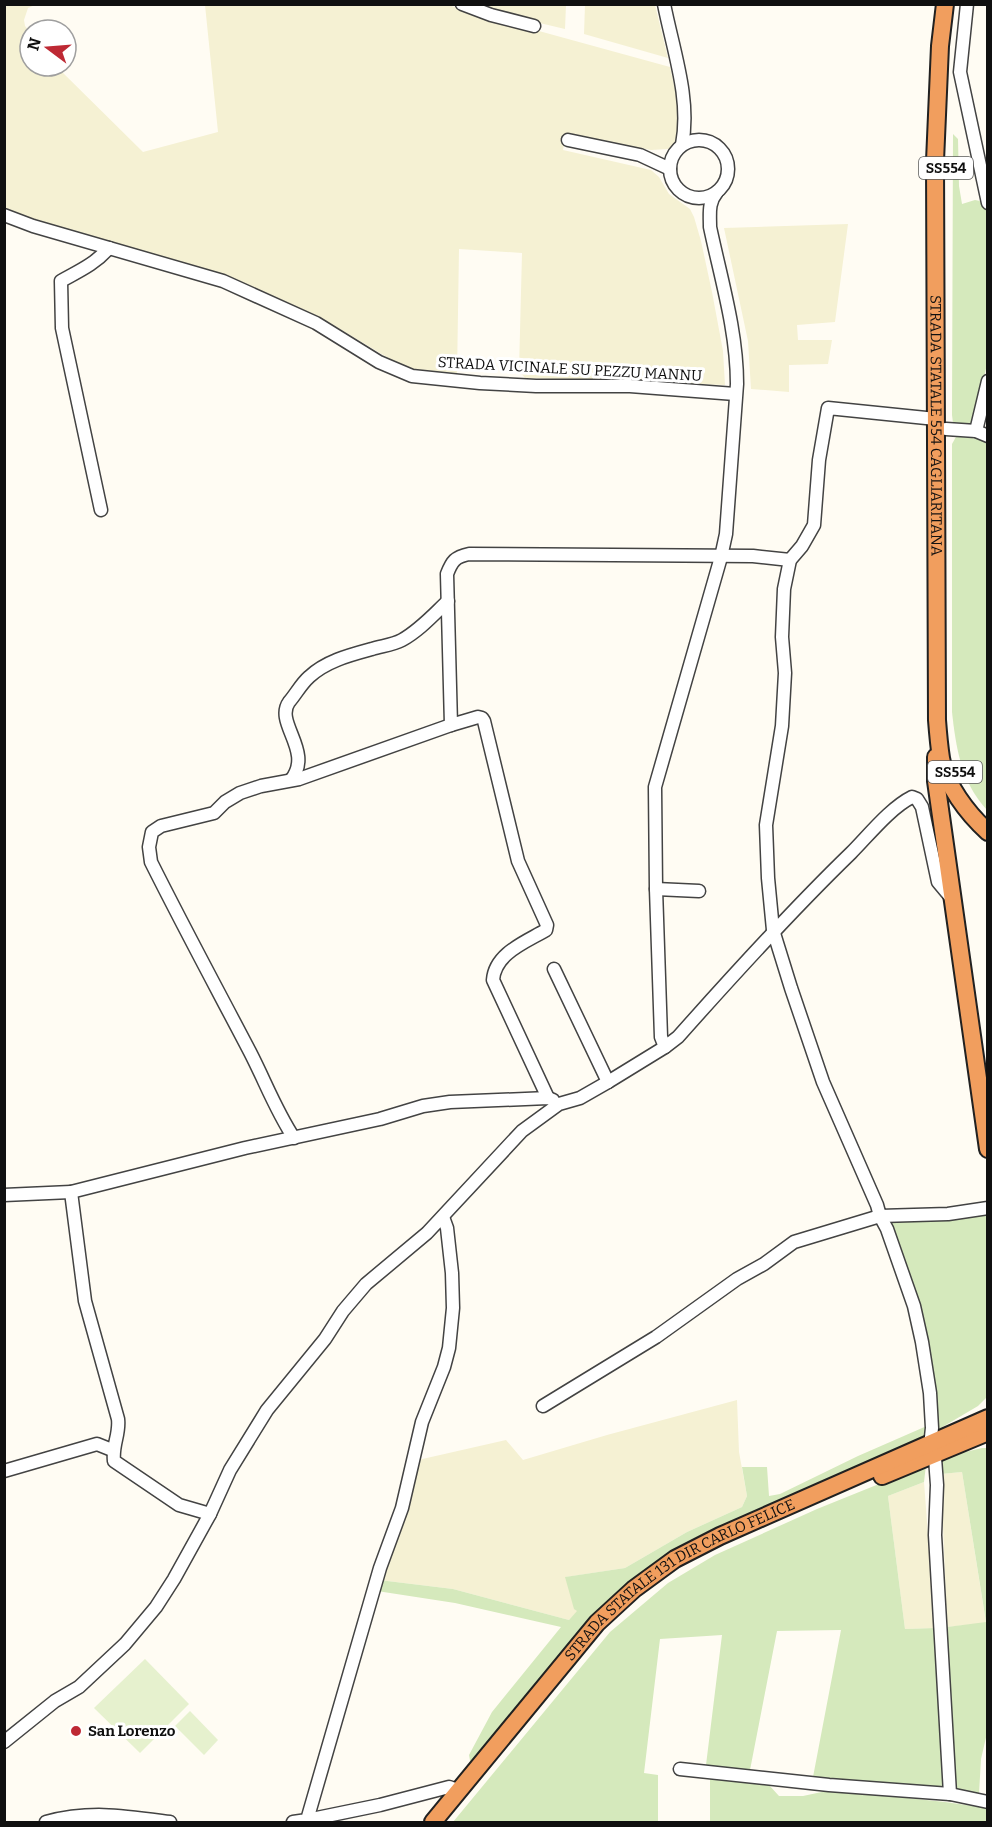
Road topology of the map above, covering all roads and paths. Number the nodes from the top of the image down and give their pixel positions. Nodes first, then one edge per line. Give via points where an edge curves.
1 (462, 4) edge
2 (664, 4) edge
3 (945, 4) edge
4 (955, 4) edge
5 (967, 4) edge
6 (534, 26) dead end
7 (686, 108) junction
8 (568, 140) dead end
9 (708, 141) junction
10 (679, 148) junction
11 (640, 155) junction
12 (670, 170) junction
13 (717, 192) junction
14 (694, 198) junction
15 (987, 203) edge
16 (4, 215) edge
17 (710, 227) junction
18 (109, 248) junction
19 (987, 381) edge
20 (735, 394) junction
21 (941, 424) junction
22 (982, 434) edge
23 (101, 510) dead end
24 (721, 557) junction
25 (789, 560) junction
26 (448, 601) junction
27 (936, 720) junction
28 (451, 725) junction
29 (291, 780) junction
30 (987, 819) edge
31 (987, 832) edge
32 (656, 889) junction
33 (699, 891) dead end
34 (954, 901) junction
35 (774, 930) junction
36 (554, 969) dead end
37 (665, 1047) junction
38 (608, 1082) junction
39 (554, 1101) junction
40 (294, 1138) junction
41 (987, 1149) edge
42 (71, 1192) junction
43 (4, 1195) edge
44 (987, 1208) edge
45 (880, 1216) junction
46 (443, 1217) junction
47 (543, 1406) dead end
48 (987, 1406) edge
49 (987, 1418) edge
50 (960, 1430) junction
51 (987, 1432) edge
52 (931, 1437) dead end
53 (987, 1445) edge
54 (950, 1448) junction
55 (112, 1450) junction
56 (936, 1458) dead end
57 (4, 1471) edge
58 (210, 1514) junction
59 (4, 1742) edge
60 (680, 1770) dead end
61 (459, 1791) junction
62 (950, 1794) junction
63 (987, 1802) edge
64 (306, 1821) edge
65 (46, 1822) edge
66 (170, 1822) edge
67 (293, 1822) edge
68 (433, 1822) edge
69 (444, 1822) edge

1 - 6 street
2 - 7 street
3 - 21 highway, STRADA STATALE 554 CAGLIARITANA / SS554 via 935,142
4 - 21 highway, STRADA STATALE 554 CAGLIARITANA / SS554 via 947,96
5 - 15 street via 960,72
7 - 9 street via 698,132
7 - 10 street via 686,127
8 - 11 street
9 - 10 street via 695,140
9 - 13 street via 722,150 728,165 725,182
10 - 11 street
10 - 12 street
11 - 12 street
12 - 14 street via 677,188
13 - 14 street
13 - 17 street via 711,199
14 - 17 street
16 - 18 street, STRADA VICINALE SU PEZZU MANNU
17 - 20 street via 734,340
18 - 20 street, STRADA VICINALE SU PEZZU MANNU via 223,281 316,323 379,362 412,376 480,383 630,386
18 - 23 street via 89,266 61,281 60,298 62,328
19 - 22 street
20 - 24 street via 726,534
21 - 22 street
21 - 25 street via 828,408 814,525
21 - 27 highway, STRADA STATALE 554 CAGLIARITANA / SS554
21 - 30 highway, STRADA STATALE 554 CAGLIARITANA / SS554 via 947,738 956,773
24 - 25 street
24 - 26 street via 469,554 451,563 447,574
24 - 32 street via 656,787
25 - 35 street via 782,618 783,726 766,825
26 - 28 street
26 - 29 street via 401,641 341,658 307,678 287,706 286,716 300,761
27 - 31 highway, STRADA STATALE 554 CAGLIARITANA / SS554 via 941,760 953,789
27 - 34 highway via 936,781
28 - 29 street
28 - 39 street via 478,717 484,721 518,861 547,925 546,930 510,951 497,967 493,980
29 - 40 street via 240,794 213,813 161,826 152,832 148,847 151,862 182,925
32 - 33 street
32 - 37 street via 661,1037
34 - 35 street via 938,882 922,807 912,797
34 - 41 highway
35 - 37 street
35 - 45 street via 823,1082
36 - 38 street
37 - 38 street
38 - 39 street via 580,1098
39 - 40 street via 450,1102
39 - 46 street
40 - 42 street
42 - 43 street
42 - 55 street via 85,1301 118,1419
44 - 45 street via 948,1214
45 - 47 street via 794,1242 656,1337
45 - 52 street via 916,1315 930,1396
46 - 58 street via 366,1284 343,1311 267,1410 230,1470
46 - 64 street via 452,1273 449,1348 422,1422 402,1508 380,1568
48 - 50 highway via 972,1415
49 - 50 highway, STRADA STATALE 131 DIR CARLO FELICE
50 - 61 highway, STRADA STATALE 131 DIR CARLO FELICE via 675,1559 597,1623
51 - 54 highway, STRADA STATALE 131 DIR CARLO FELICE
53 - 54 highway
54 - 69 highway, STRADA STATALE 131 DIR CARLO FELICE via 686,1563 651,1587 605,1627
55 - 57 street via 97,1444
55 - 58 street via 114,1461 123,1469 179,1505
56 - 62 street via 935,1535
58 - 59 street via 156,1607 125,1644 79,1687
60 - 62 street
61 - 64 street via 449,1787
61 - 68 highway, STRADA STATALE 131 DIR CARLO FELICE
62 - 63 street
64 - 67 street
65 - 66 street via 99,1814

